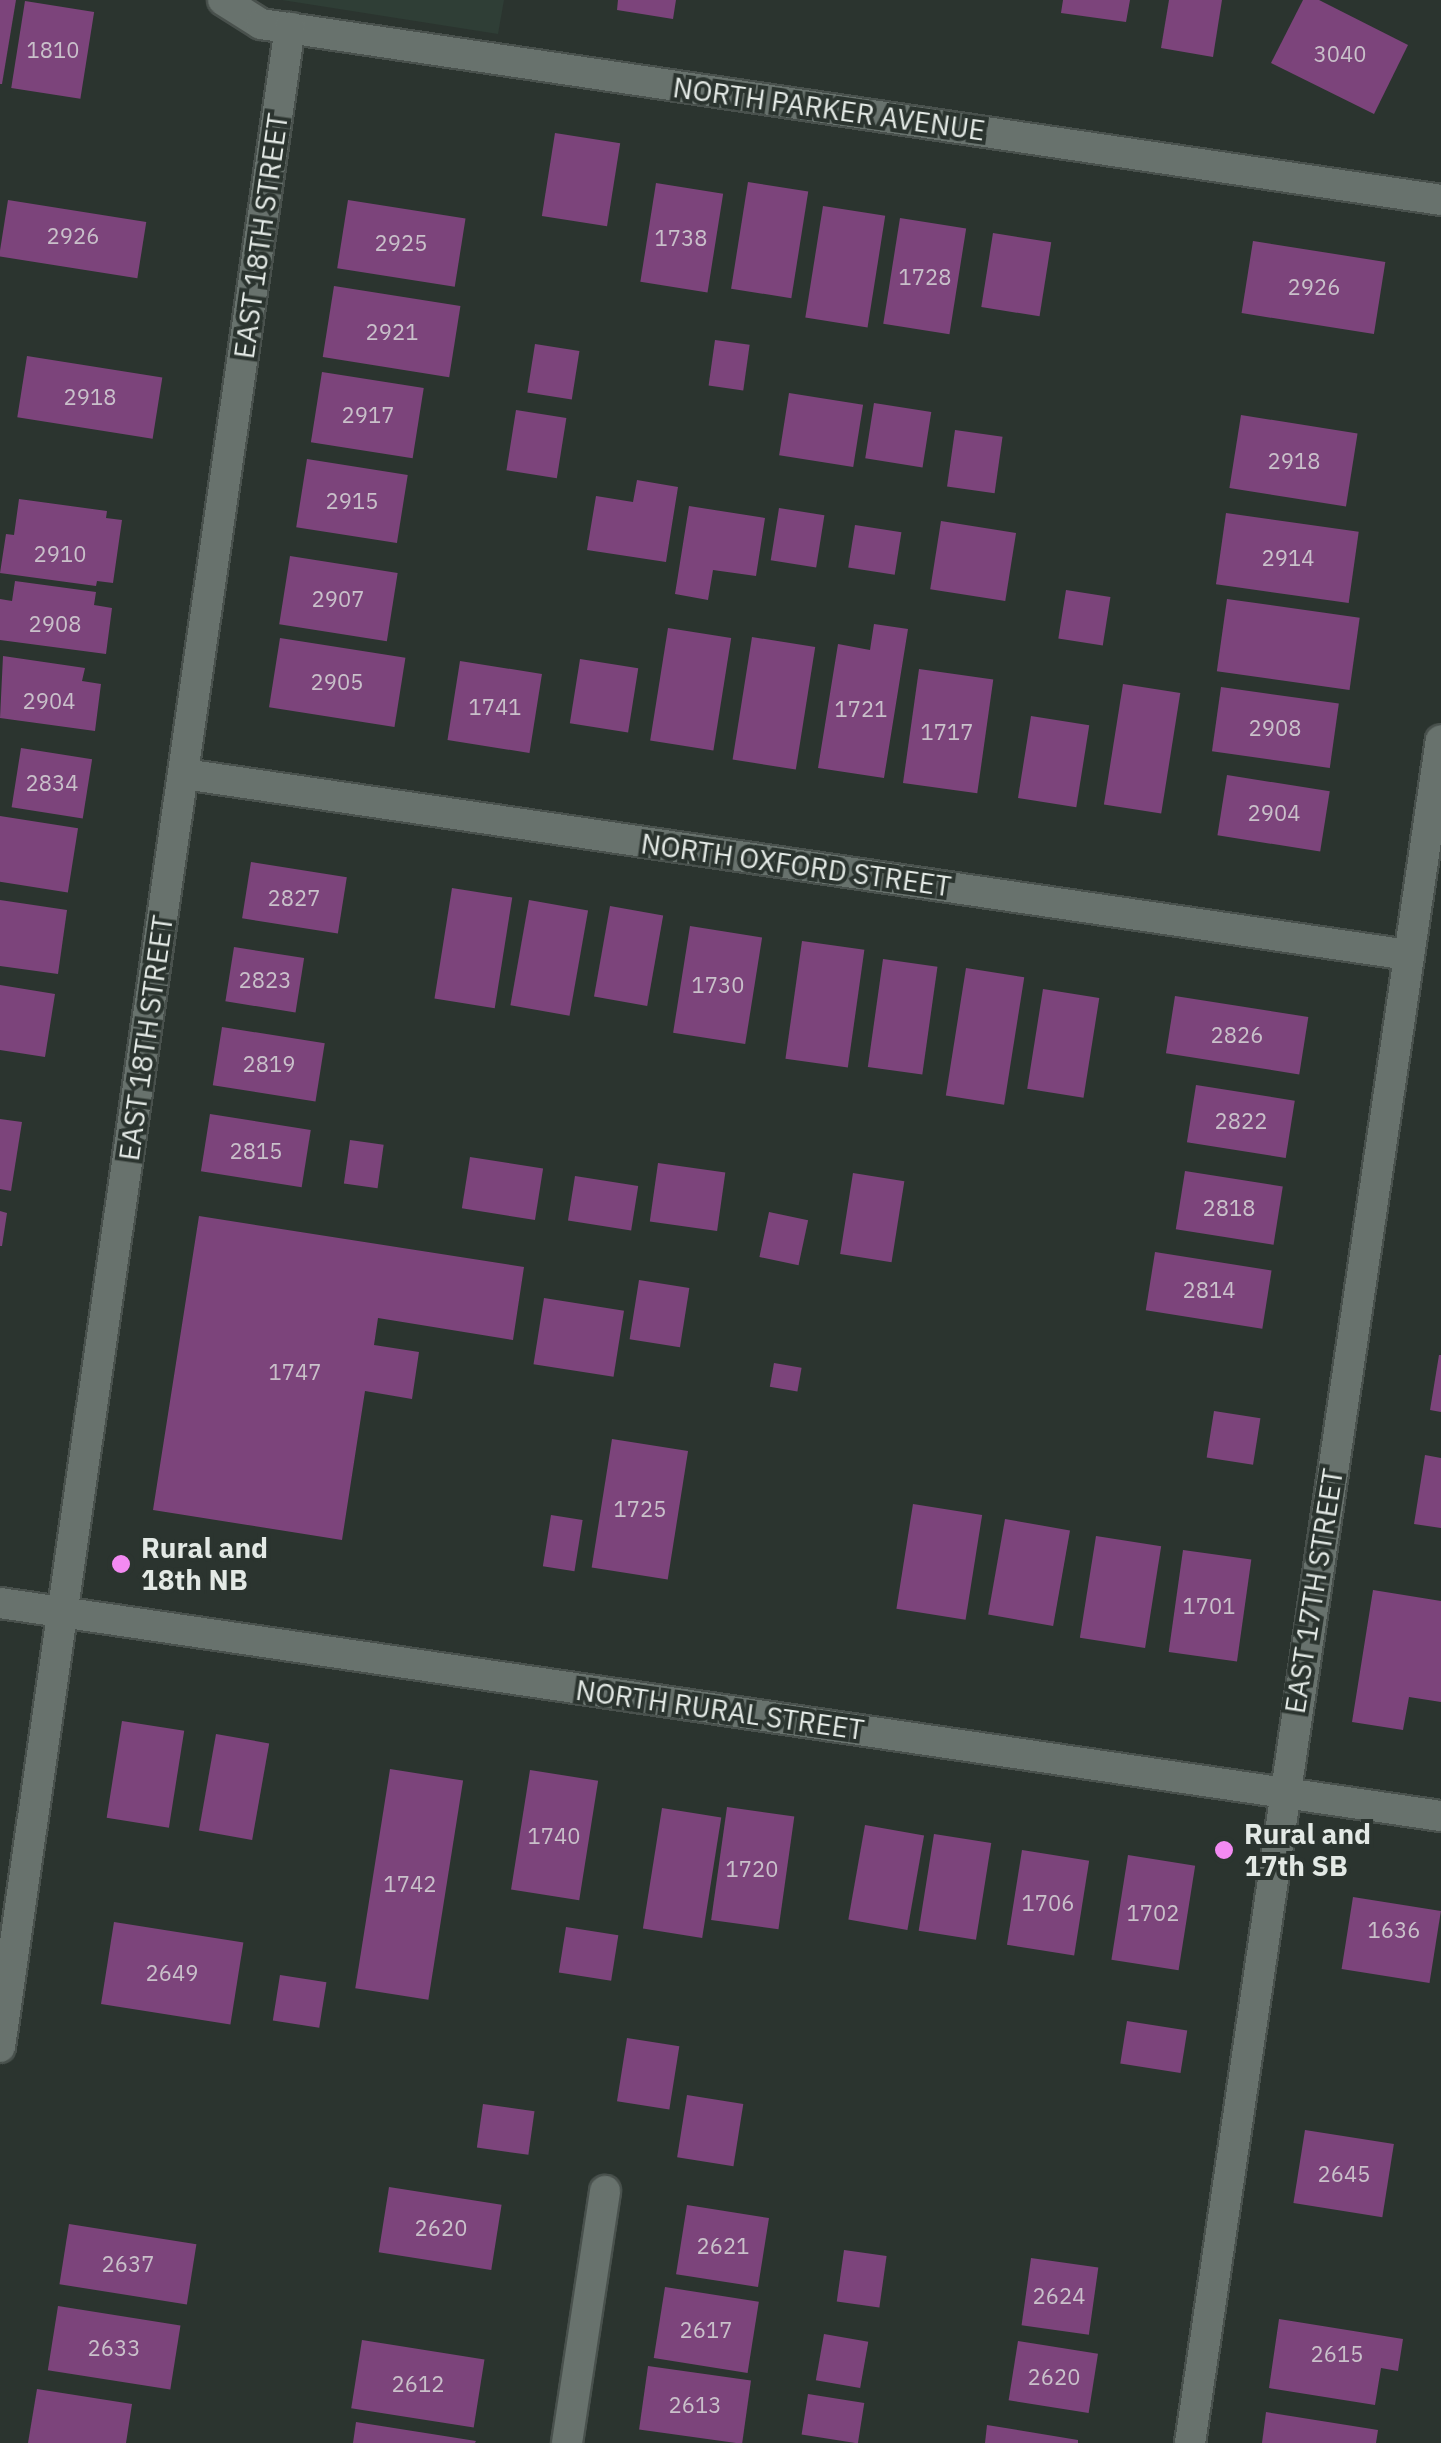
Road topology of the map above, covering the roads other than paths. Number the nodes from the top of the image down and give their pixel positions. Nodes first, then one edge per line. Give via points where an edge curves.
1 (223, 0) edge
2 (290, 28) junction
3 (1441, 200) edge
4 (1441, 740) edge
5 (184, 774) junction
6 (1408, 956) junction
7 (0, 1603) edge
8 (64, 1613) junction
9 (1284, 1793) junction
10 (1441, 1816) edge
11 (0, 2047) edge
12 (605, 2191) dead end
13 (567, 2443) edge
14 (1190, 2443) edge

1 - 2 street, NORTH PARKER AVENUE via 261,24
2 - 3 street, NORTH PARKER AVENUE
2 - 5 street, EAST 18TH STREET
4 - 6 street, EAST 17TH STREET
5 - 6 street, NORTH OXFORD STREET
5 - 8 street, EAST 18TH STREET
6 - 9 street, EAST 17TH STREET
7 - 8 street, NORTH RURAL STREET
8 - 9 street, NORTH RURAL STREET
8 - 11 street, EAST 18TH STREET
9 - 10 street, NORTH RURAL STREET
9 - 14 street, EAST 17TH STREET
12 - 13 street

